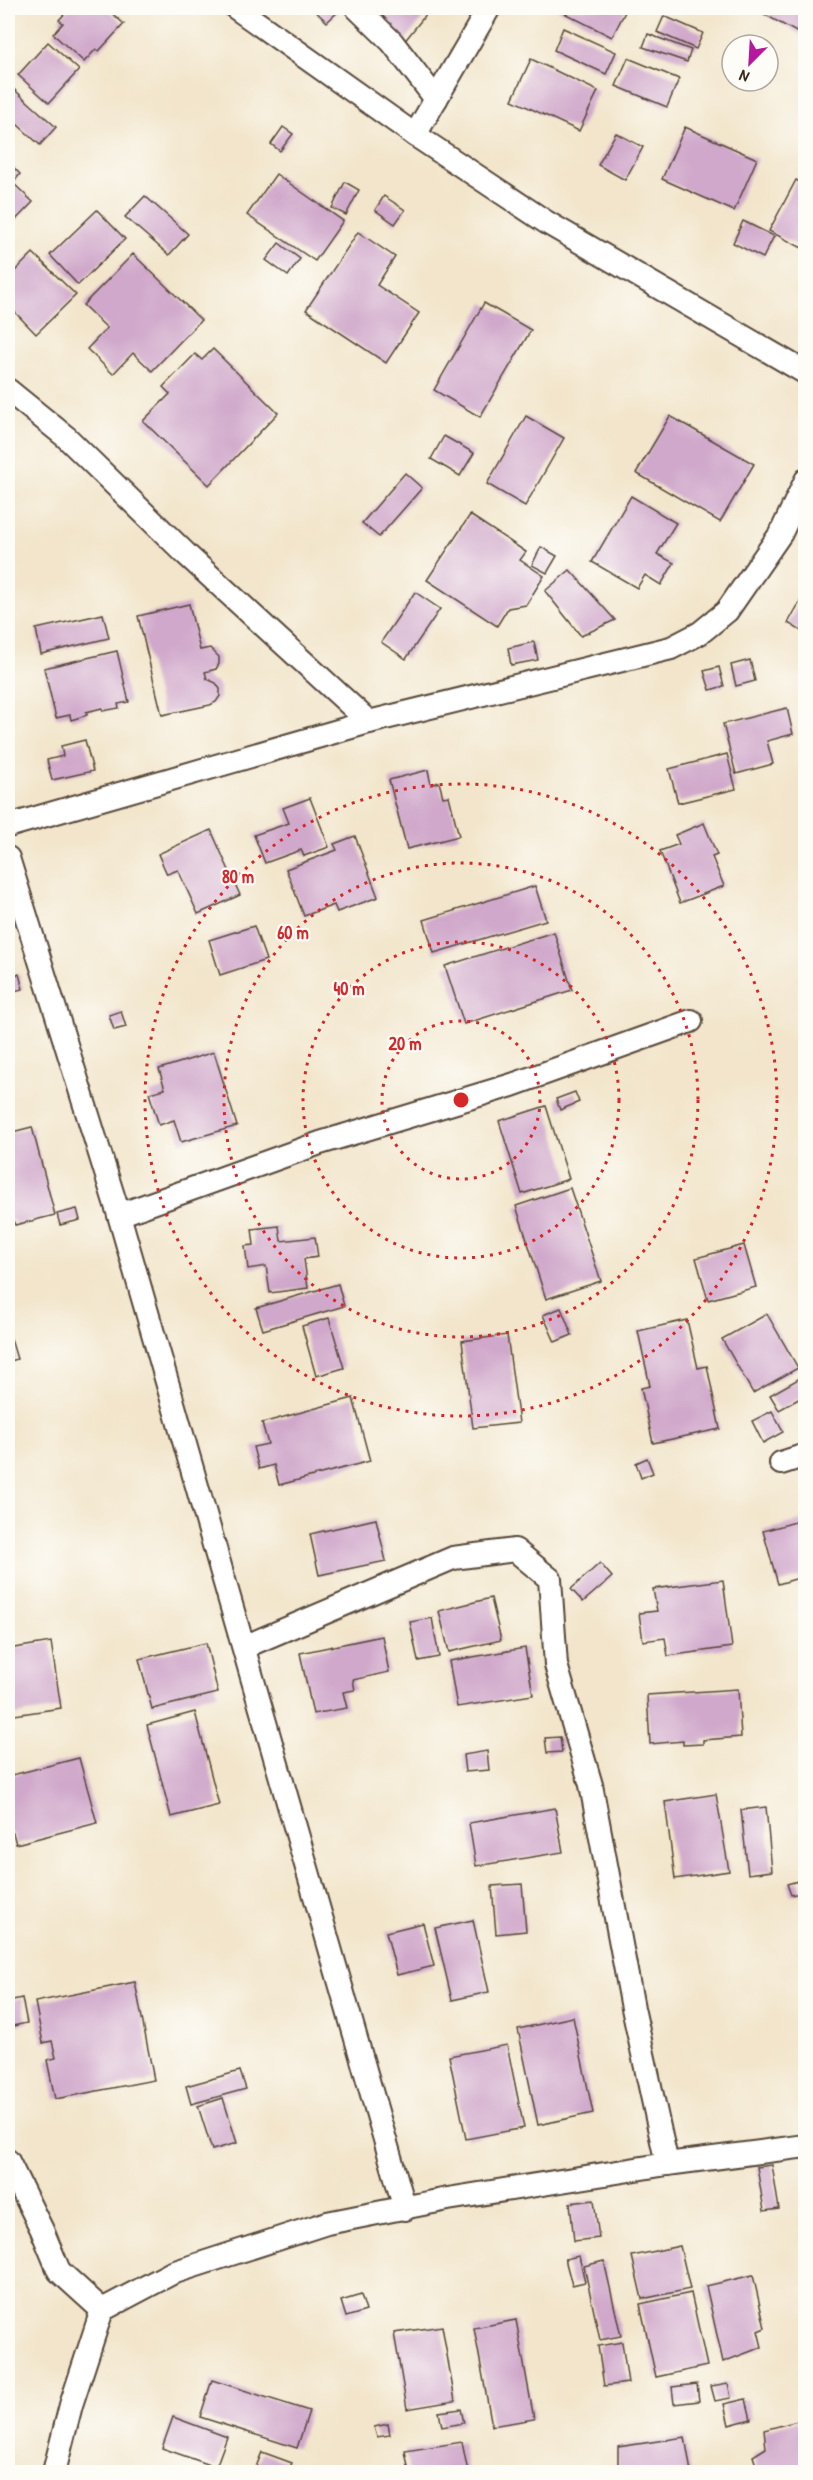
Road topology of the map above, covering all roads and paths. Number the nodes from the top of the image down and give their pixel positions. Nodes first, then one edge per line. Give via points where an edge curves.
1 (236, 8) edge
2 (357, 8) edge
3 (489, 8) edge
4 (436, 99) junction
5 (415, 135) junction
6 (806, 373) edge
7 (8, 390) edge
8 (806, 480) edge
9 (369, 722) junction
10 (8, 826) edge
11 (8, 858) edge
12 (691, 1021) dead end
13 (119, 1215) junction
14 (806, 1455) edge
15 (781, 1463) dead end
16 (244, 1647) junction
17 (806, 2146) edge
18 (8, 2161) edge
19 (667, 2164) junction
20 (405, 2209) junction
21 (102, 2310) junction
22 (54, 2472) edge

1 - 5 street
2 - 4 street via 392,42
3 - 4 street
4 - 5 street
5 - 6 street via 546,222
7 - 9 street via 66,437 187,555
8 - 9 street via 774,543 727,610 700,633 670,648
9 - 10 street
11 - 13 street
12 - 13 street via 512,1084 320,1143
13 - 16 street
14 - 15 street
16 - 19 street via 453,1558 515,1550 550,1579 556,1665 591,1785
16 - 20 street
17 - 19 street
18 - 21 street via 59,2271
19 - 20 street
20 - 21 street via 327,2223 172,2273
21 - 22 street

